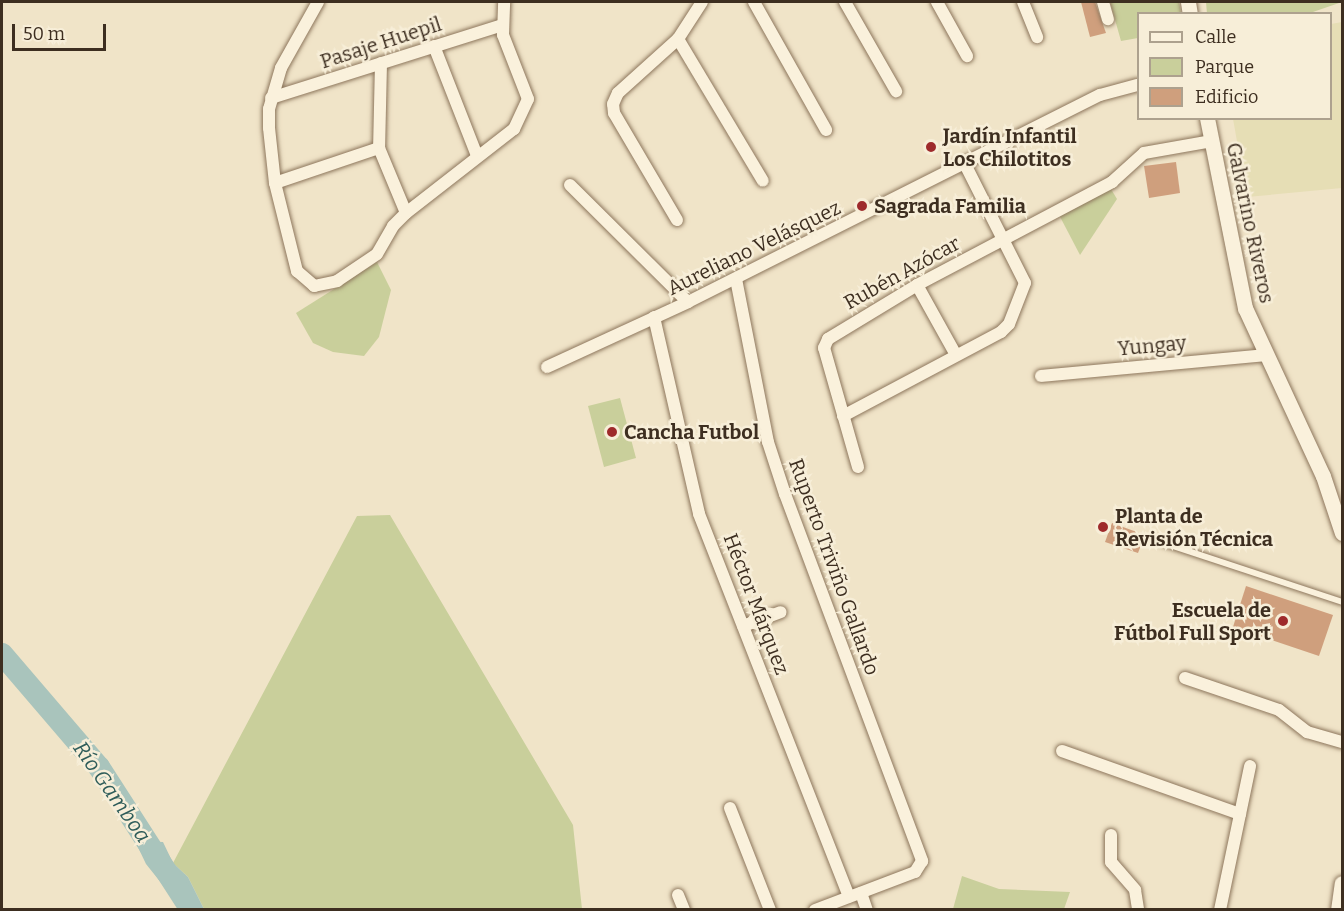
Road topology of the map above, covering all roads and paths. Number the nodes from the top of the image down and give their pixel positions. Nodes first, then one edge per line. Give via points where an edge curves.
1 (318, 2) edge
2 (504, 2) edge
3 (702, 2) edge
4 (754, 2) edge
5 (845, 2) edge
6 (937, 2) edge
7 (1023, 2) edge
8 (1103, 2) edge
9 (1108, 19) dead end
10 (502, 25) junction
11 (1037, 37) dead end
12 (678, 39) junction
13 (434, 46) junction
14 (967, 56) dead end
15 (381, 63) junction
16 (1137, 85) edge
17 (896, 91) dead end
18 (272, 98) junction
19 (1207, 120) edge
20 (826, 130) dead end
21 (1212, 141) junction
22 (379, 148) junction
23 (477, 156) junction
24 (966, 166) junction
25 (763, 181) dead end
26 (275, 183) junction
27 (570, 185) dead end
28 (406, 213) junction
29 (677, 220) dead end
30 (1005, 239) junction
31 (736, 279) junction
32 (917, 285) junction
33 (688, 302) junction
34 (654, 317) junction
35 (956, 355) junction
36 (1266, 355) junction
37 (547, 367) dead end
38 (1041, 376) dead end
39 (843, 416) junction
40 (858, 468) dead end
41 (1342, 532) edge
42 (1152, 539) dead end
43 (1342, 602) edge
44 (781, 612) dead end
45 (743, 626) junction
46 (1185, 678) dead end
47 (1342, 742) edge
48 (1062, 751) dead end
49 (1250, 766) dead end
50 (730, 808) dead end
51 (1240, 814) junction
52 (1111, 835) dead end
53 (1342, 883) edge
54 (678, 895) dead end
55 (855, 895) junction
56 (684, 909) edge
57 (770, 909) edge
58 (815, 909) edge
59 (867, 909) edge
60 (1138, 909) edge
61 (1220, 909) edge
62 (1338, 909) edge

1 - 18 street via 287,54
2 - 10 street
3 - 12 street
4 - 20 street
5 - 17 street
6 - 14 street
7 - 11 street
8 - 9 street
10 - 13 street, Pasaje Huepil
10 - 23 street via 528,99 514,129
12 - 25 street
12 - 29 street via 618,93 613,108
13 - 15 street, Pasaje Huepil
13 - 23 street
15 - 18 street, Pasaje Huepil
15 - 22 street
16 - 24 street, Aureliano Velásquez via 1100,95
18 - 26 street via 269,128
19 - 21 street, Galvarino Riveros
21 - 30 street, Rubén Azócar via 1144,153 1112,182
21 - 36 street, Galvarino Riveros via 1245,309
22 - 26 street
22 - 28 street
23 - 28 street
24 - 30 street
24 - 31 street, Aureliano Velásquez
26 - 28 street via 302,279 314,286 337,280 377,254 393,226
27 - 33 street
30 - 32 street, Rubén Azócar
30 - 35 street via 1025,283 1024,292 1001,332
31 - 33 street, Aureliano Velásquez
31 - 55 street, Ruperto Triviño Gallardo via 768,442 922,861 915,872
32 - 35 street
32 - 39 street, Rubén Azócar via 828,339 824,348
33 - 34 street, Aureliano Velásquez
34 - 37 street, Aureliano Velásquez
34 - 45 street, Héctor Márquez via 699,514
35 - 39 street
36 - 38 street, Yungay
36 - 41 street, Galvarino Riveros via 1323,476
39 - 40 street, Rubén Azócar
42 - 43 lane
44 - 45 street
45 - 55 street, Héctor Márquez
46 - 47 street via 1279,710 1307,732
48 - 51 street
49 - 51 street
50 - 57 street
51 - 61 street
52 - 60 street via 1111,862 1135,890
53 - 62 street
54 - 56 street
55 - 58 street
55 - 59 street, Héctor Márquez

